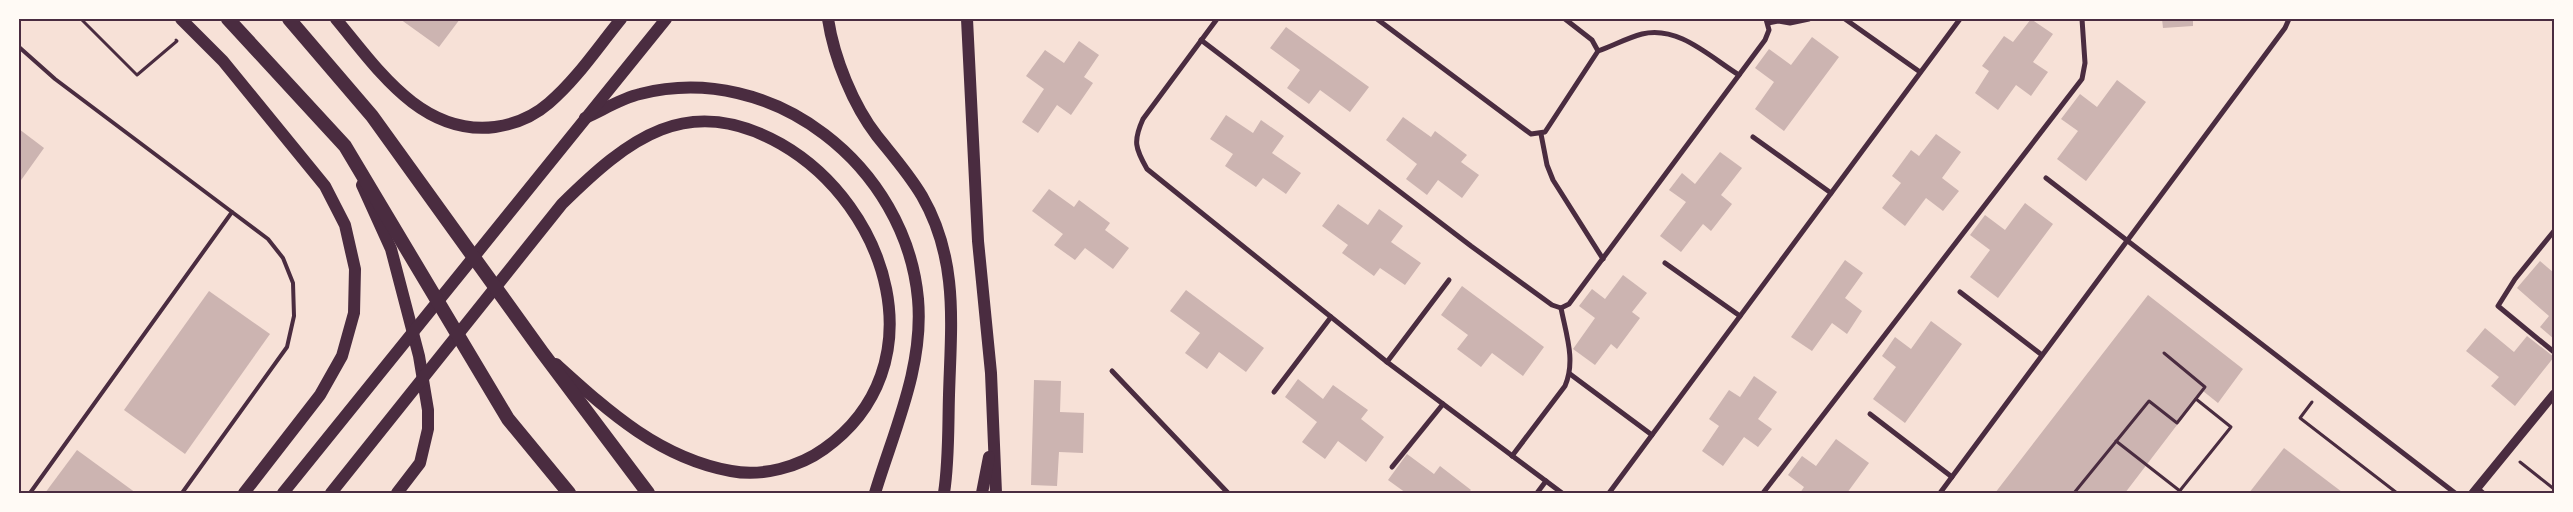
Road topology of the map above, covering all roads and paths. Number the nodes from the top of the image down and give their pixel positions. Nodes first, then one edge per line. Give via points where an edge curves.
1 (81, 19) edge
2 (181, 19) edge
3 (228, 19) edge
4 (289, 19) edge
5 (336, 19) edge
6 (621, 19) edge
7 (666, 19) edge
8 (828, 19) edge
9 (967, 19) edge
10 (1217, 19) edge
11 (1377, 19) edge
12 (1565, 19) edge
13 (1809, 19) edge
14 (1845, 19) edge
15 (1960, 19) edge
16 (2082, 19) edge
17 (2289, 19) edge
18 (1767, 21) edge
19 (173, 36) dead end
20 (1201, 40) junction
21 (19, 47) edge
22 (1598, 51) junction
23 (1920, 72) junction
24 (1739, 76) junction
25 (585, 118) junction
26 (1541, 134) junction
27 (1754, 137) dead end
28 (346, 146) junction
29 (2046, 178) dead end
30 (1831, 193) junction
31 (232, 212) junction
32 (2554, 231) edge
33 (2128, 240) junction
34 (1603, 259) junction
35 (1665, 263) dead end
36 (1449, 280) dead end
37 (1960, 292) dead end
38 (1561, 308) junction
39 (1740, 316) junction
40 (1331, 317) junction
41 (542, 352) junction
42 (2554, 352) edge
43 (2164, 353) dead end
44 (2042, 355) junction
45 (1387, 362) junction
46 (1112, 371) dead end
47 (1570, 374) junction
48 (2322, 390) junction
49 (1274, 392) dead end
50 (2196, 399) junction
51 (2553, 399) edge
52 (1443, 404) junction
53 (1870, 414) dead end
54 (1652, 435) junction
55 (992, 437) junction
56 (2116, 441) junction
57 (1512, 456) junction
58 (2520, 462) dead end
59 (1392, 468) dead end
60 (1952, 477) junction
61 (1546, 481) junction
62 (876, 488) edge
63 (2554, 489) edge
64 (2179, 492) edge
65 (2477, 492) edge
66 (30, 493) edge
67 (182, 493) edge
68 (244, 493) edge
69 (283, 493) edge
70 (330, 493) edge
71 (397, 493) edge
72 (569, 493) edge
73 (648, 493) edge
74 (944, 493) edge
75 (982, 493) edge
76 (996, 493) edge
77 (1228, 493) edge
78 (1537, 493) edge
79 (1562, 493) edge
80 (1609, 493) edge
81 (1763, 493) edge
82 (1940, 493) edge
83 (2074, 493) edge
84 (2398, 493) edge
85 (2454, 493) edge

1 - 19 path via 137,75 177,41
2 - 68 main road via 223,61 325,186 345,225 355,269 354,313 342,356 320,395
3 - 28 highway
4 - 41 highway via 372,116
5 - 6 main road via 386,80 416,106 454,125 482,128 510,125 528,118 549,103
7 - 25 main road
8 - 74 main road via 847,82 876,135 902,164 923,198 939,234 949,272 953,310
9 - 55 main road via 978,241 991,373
10 - 20 street
11 - 26 street via 1531,134
12 - 22 street via 1592,40
13 - 18 street via 1790,23
14 - 23 street
15 - 23 street
16 - 81 street via 2085,63 2082,79
17 - 33 street
18 - 24 street via 1769,30 1765,40
20 - 38 street via 1471,246
20 - 40 street via 1142,119 1136,135 1137,152 1147,169
21 - 31 lane via 55,79
22 - 24 street via 1642,34 1670,33
22 - 26 street
23 - 30 street
24 - 34 street
25 - 62 main road via 639,94 686,89 723,91 750,97 801,118 825,133 866,172 896,219 911,262 919,327 911,382
25 - 69 main road
26 - 34 street via 1553,180
27 - 30 street
28 - 71 main road via 390,249 419,356 428,410 428,429 420,463
28 - 72 highway via 508,419
29 - 33 street
30 - 39 street
31 - 66 lane
31 - 67 lane via 268,239 283,258 293,283 294,316 287,347
32 - 42 street via 2514,279 2498,306
33 - 44 street
33 - 48 street
34 - 38 street via 1569,304
35 - 39 street
36 - 45 street
37 - 44 street
38 - 47 street via 1571,361
39 - 54 street
40 - 45 street
40 - 49 street
41 - 70 main road via 613,416 660,447 733,472 777,470 819,453 852,426 874,392 886,353 888,305 885,281 869,237 844,197 810,164 778,142 729,123 708,120 674,125 648,134 594,173 562,204
41 - 73 highway
43 - 50 path via 2206,387
44 - 60 street
45 - 52 street
46 - 77 street
47 - 54 street
47 - 57 street via 1566,386
48 - 84 path via 2300,418
48 - 85 street
50 - 56 path via 2177,423 2149,400
50 - 64 path via 2231,427
51 - 65 street
52 - 57 street
52 - 59 street
53 - 60 street
54 - 80 street
55 - 75 main road
55 - 76 main road
56 - 64 path
56 - 83 path
57 - 61 street
58 - 63 path
60 - 82 street
61 - 78 street
61 - 79 street

